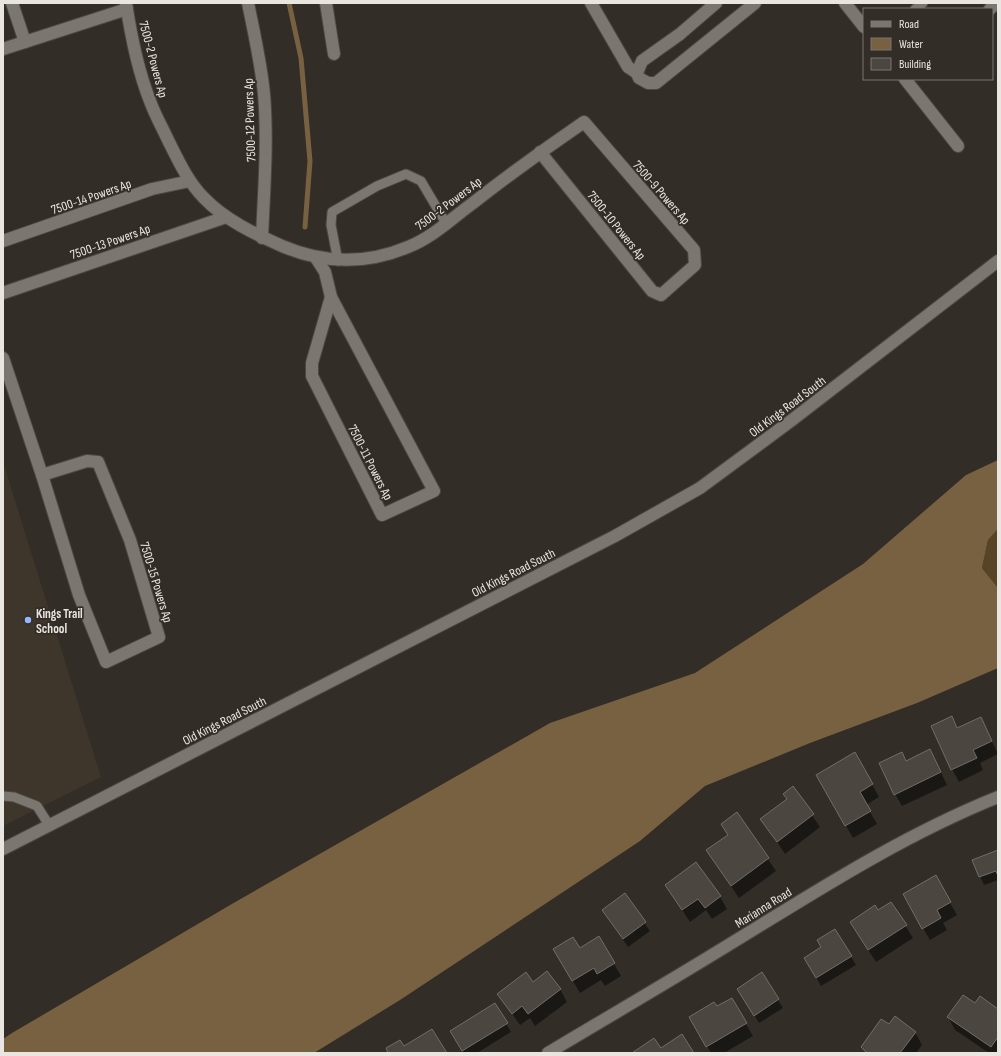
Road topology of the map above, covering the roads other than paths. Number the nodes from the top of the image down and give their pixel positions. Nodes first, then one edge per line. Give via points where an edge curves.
1 (12, 3) edge
2 (248, 3) edge
3 (326, 3) edge
4 (591, 3) edge
5 (716, 3) edge
6 (755, 3) edge
7 (845, 3) edge
8 (126, 6) edge
9 (863, 26) edge
10 (25, 42) junction
11 (3, 49) edge
12 (334, 54) dead end
13 (637, 73) junction
14 (906, 80) edge
15 (584, 122) joint
16 (958, 146) dead end
17 (540, 152) junction
18 (190, 181) junction
19 (226, 217) junction
20 (447, 225) junction
21 (262, 238) junction
22 (3, 241) edge
23 (316, 258) junction
24 (338, 261) junction
25 (998, 261) edge
26 (678, 282) joint
27 (3, 293) edge
28 (331, 297) junction
29 (3, 358) edge
30 (42, 475) junction
31 (3, 796) edge
32 (998, 797) edge
33 (49, 825) junction
34 (3, 849) edge
35 (548, 1053) edge

1 - 10 street
2 - 21 street, 7500-12 Powers Ap via 264,94 266,134
3 - 12 street
4 - 13 street via 628,67
5 - 13 street via 680,34 642,61
6 - 13 street via 656,83 643,81
7 - 9 street
8 - 10 street
8 - 18 street, 7500-2 Powers Ap via 150,102
10 - 11 street
14 - 16 street
15 - 17 street, 7500-2 Powers Ap
15 - 26 street, 7500-9 Powers Ap via 694,250 695,265
17 - 20 street, 7500-2 Powers Ap
17 - 26 street, 7500-10 Powers Ap via 652,291 661,295
18 - 19 street, 7500-2 Powers Ap via 204,199
18 - 22 street, 7500-14 Powers Ap via 152,189
19 - 21 street, 7500-2 Powers Ap
19 - 27 street, 7500-13 Powers Ap
20 - 24 street, 7500-2 Powers Ap via 407,248 365,259
20 - 24 lane via 421,182 406,174 377,186 332,212 331,225
21 - 23 street, 7500-2 Powers Ap
23 - 24 street, 7500-2 Powers Ap
23 - 28 street, 7500-11 Powers Ap via 325,272
25 - 33 street, Old Kings Road South via 700,488 614,536
28 - 28 street, 7500-11 Powers Ap via 434,490 382,516 312,376 312,363
29 - 30 street, 7500-15 Powers Ap
30 - 30 street, 7500-15 Powers Ap via 79,596 106,662 159,637 130,540 98,462 77,462
31 - 33 lane via 14,797 37,806
32 - 35 street, Marianna Road via 935,824 875,856
33 - 34 street, Old Kings Road South

